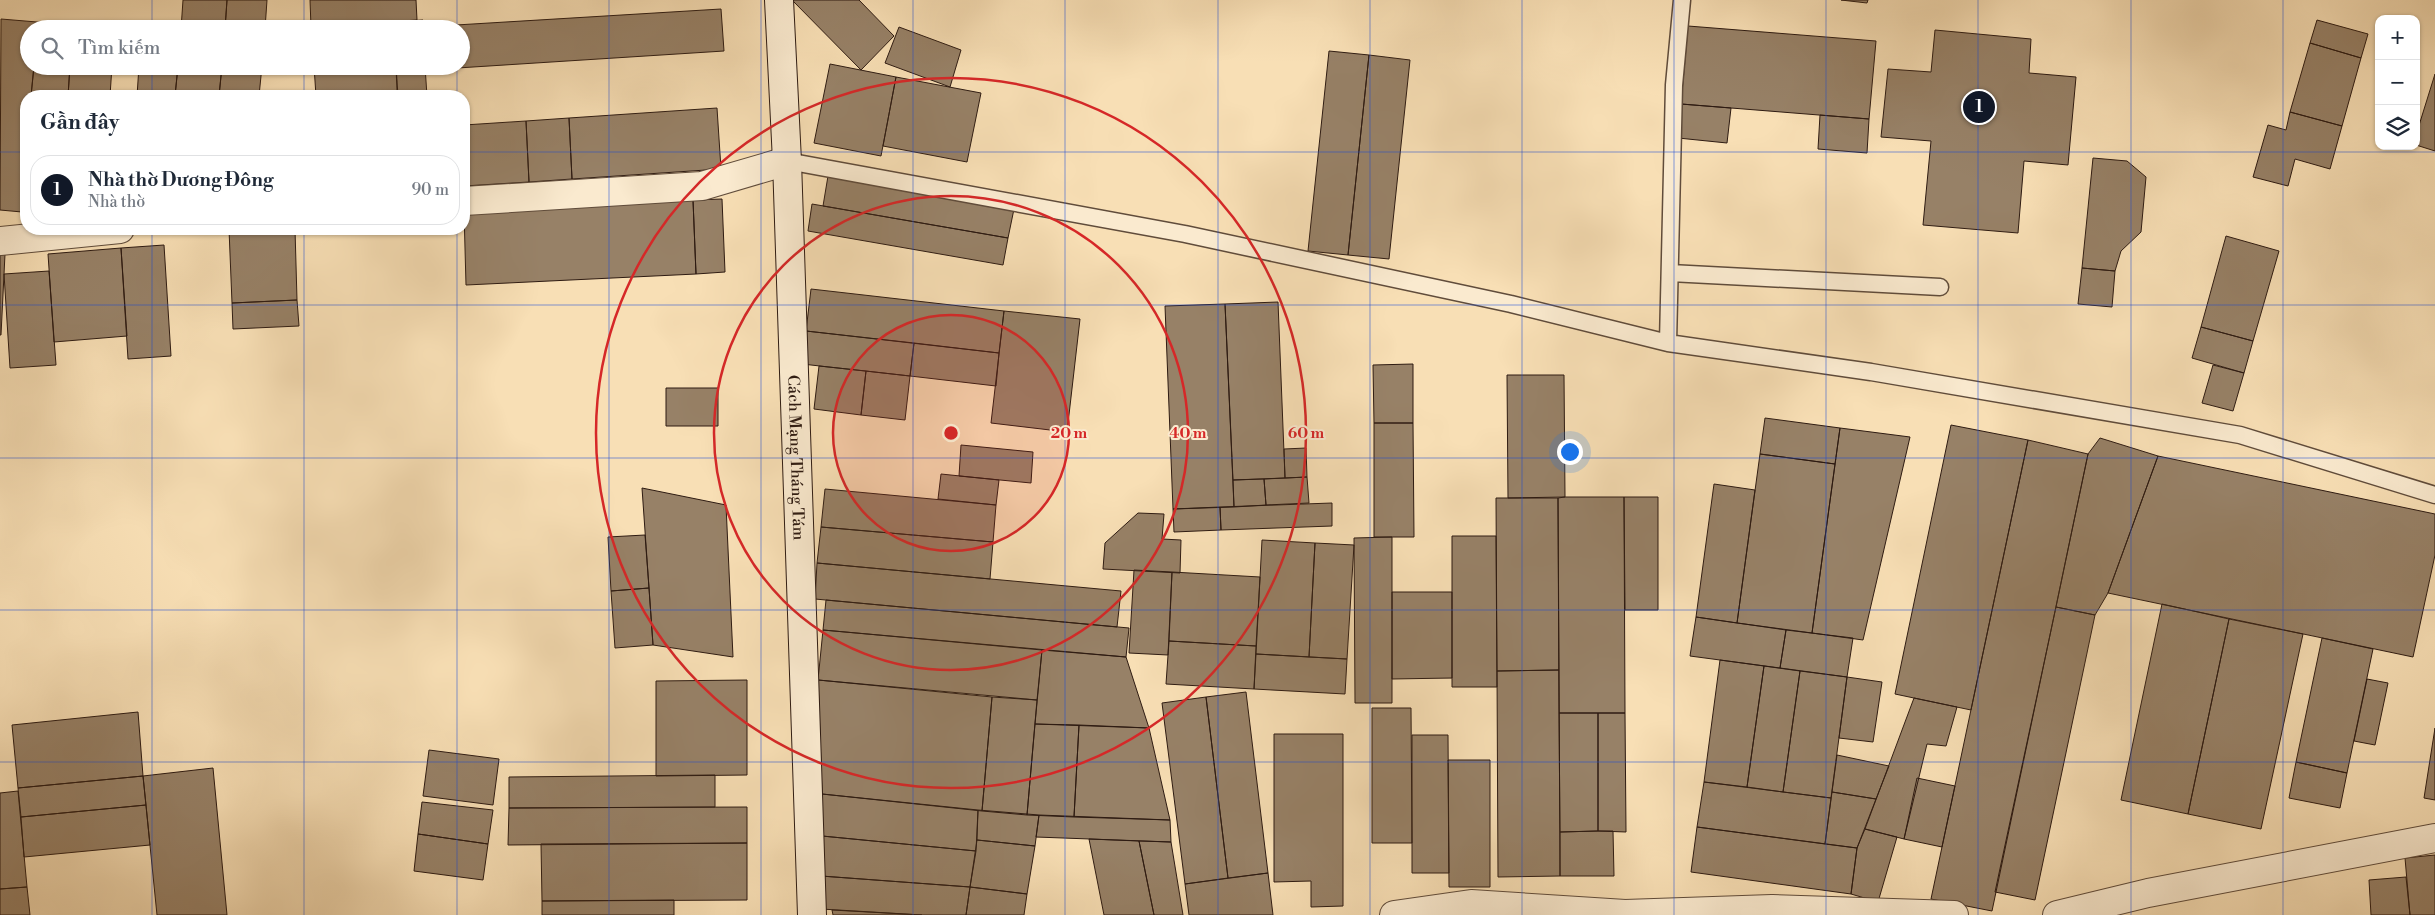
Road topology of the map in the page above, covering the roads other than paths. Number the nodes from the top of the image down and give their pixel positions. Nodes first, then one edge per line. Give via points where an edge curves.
1 (779, 0) edge
2 (1682, 0) edge
3 (787, 161) junction
4 (470, 201) edge
5 (60, 235) edge
6 (0, 241) edge
7 (1670, 273) junction
8 (1940, 287) dead end
9 (1668, 342) junction
10 (2435, 495) edge
11 (2435, 838) edge
12 (812, 915) edge
13 (1394, 915) edge
14 (1954, 915) edge
15 (2057, 915) edge

1 - 3 street, Cách Mạng Tháng Tám
2 - 7 lane via 1674,85
3 - 4 street via 702,186
3 - 9 lane via 1185,234 1511,304
3 - 12 street, Cách Mạng Tháng Tám
5 - 6 street
7 - 8 lane
7 - 9 lane
9 - 10 lane via 1871,372 2240,435
11 - 15 street via 2148,893
13 - 14 street via 1471,904 1625,914 1772,909

